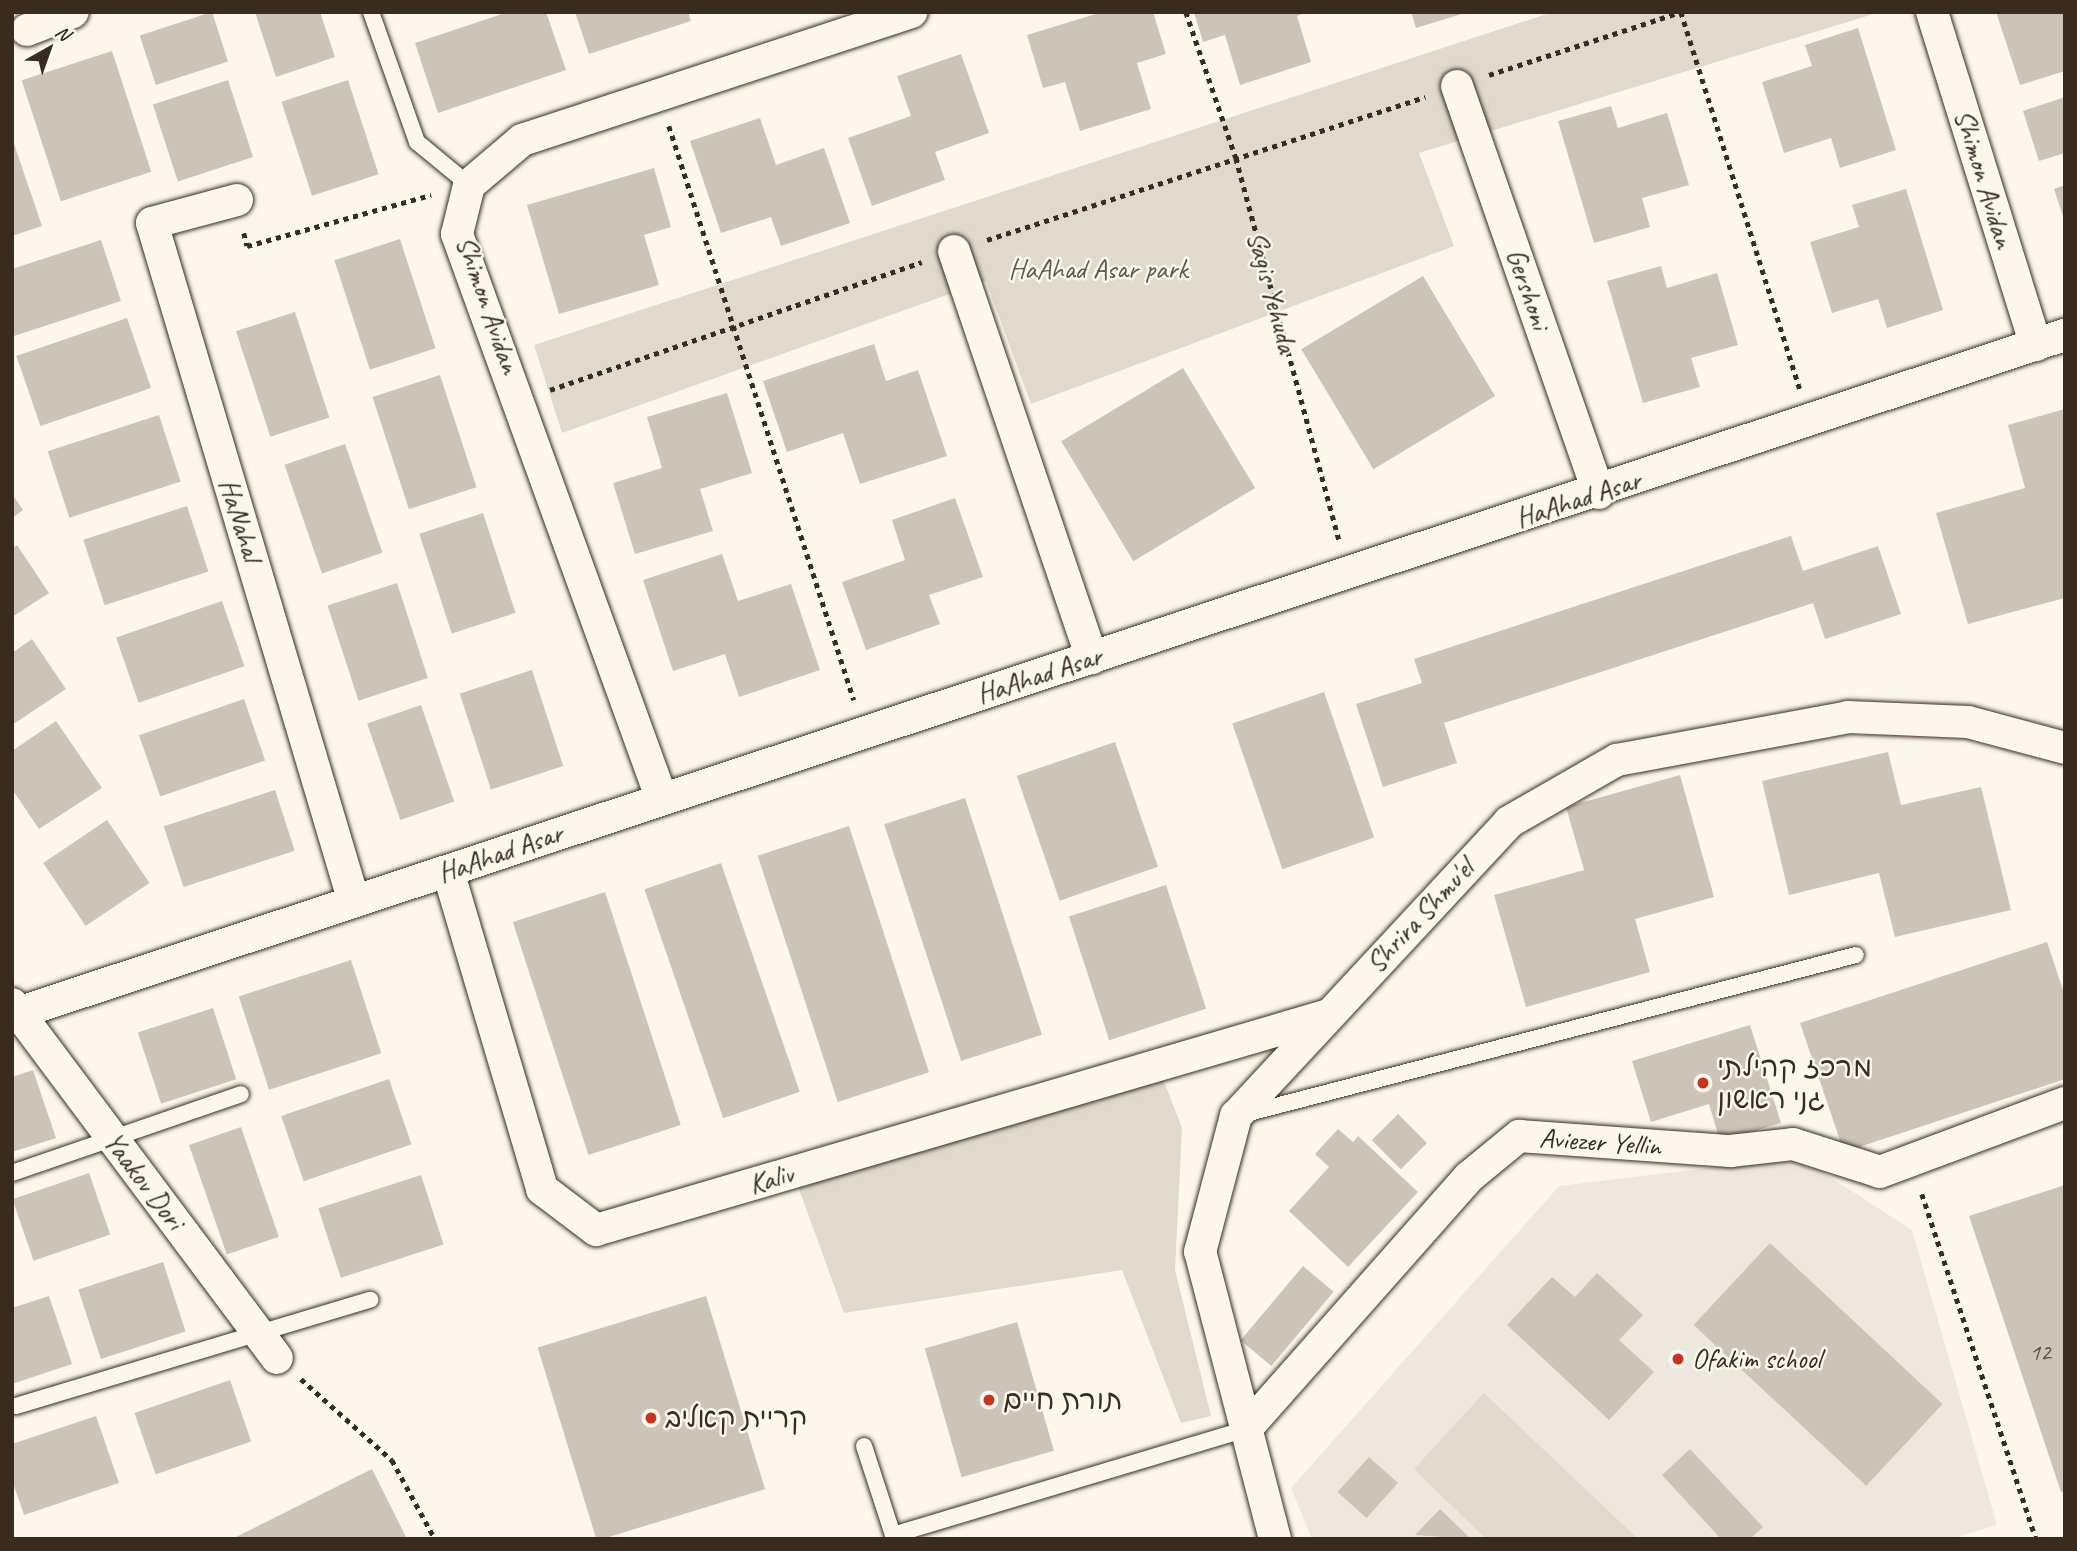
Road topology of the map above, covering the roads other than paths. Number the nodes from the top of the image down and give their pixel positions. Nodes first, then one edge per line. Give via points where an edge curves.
1 (73, 12) edge
2 (371, 12) edge
3 (911, 12) edge
4 (1932, 12) edge
5 (27, 30) dead end
6 (1457, 86) road end
7 (469, 185) junction
8 (237, 200) road end
9 (954, 251) road end
10 (2051, 340) edge
11 (1598, 492) junction
12 (1092, 658) junction
13 (2065, 748) edge
14 (661, 797) junction
15 (449, 871) junction
16 (354, 902) junction
17 (1856, 955) dead end
18 (14, 1011) edge
19 (1329, 1015) junction
20 (242, 1094) dead end
21 (2065, 1103) edge
22 (1236, 1116) junction
23 (114, 1142) junction
24 (12, 1173) edge
25 (370, 1300) dead end
26 (256, 1329) junction
27 (277, 1358) road end
28 (16, 1406) dead end
29 (1247, 1429) junction
30 (864, 1446) dead end
31 (1275, 1539) edge

1 - 5 street
2 - 7 lane via 417,142
3 - 7 street via 522,140
4 - 10 street, Shimon Avidan
6 - 11 street, Gershoni
7 - 14 street, Shimon Avidan via 457,234 522,400
8 - 16 street, HaNahal via 152,223
9 - 12 street
10 - 11 street, HaAhad Asar
11 - 12 street, HaAhad Asar
12 - 14 street, HaAhad Asar
13 - 19 street, Shrira Shmu'el via 1968,722 1849,717 1617,760 1509,821
14 - 15 street, HaAhad Asar
15 - 16 street, HaAhad Asar
15 - 19 street, Kaliv via 542,1189 596,1230
16 - 18 street, HaAhad Asar
17 - 22 lane
18 - 23 street, Yaakov Dori
19 - 22 street, Shrira Shmu'el
20 - 23 lane
21 - 29 street, Aviezer Yellin via 1880,1172 1793,1144 1730,1151 1519,1136 1469,1177
22 - 29 street, Shrira Shmu'el via 1200,1252
23 - 24 lane
23 - 26 street, Yaakov Dori
25 - 26 lane
26 - 27 street, Yaakov Dori
26 - 28 lane
29 - 30 lane via 893,1535
29 - 31 street, Shrira Shmu'el

